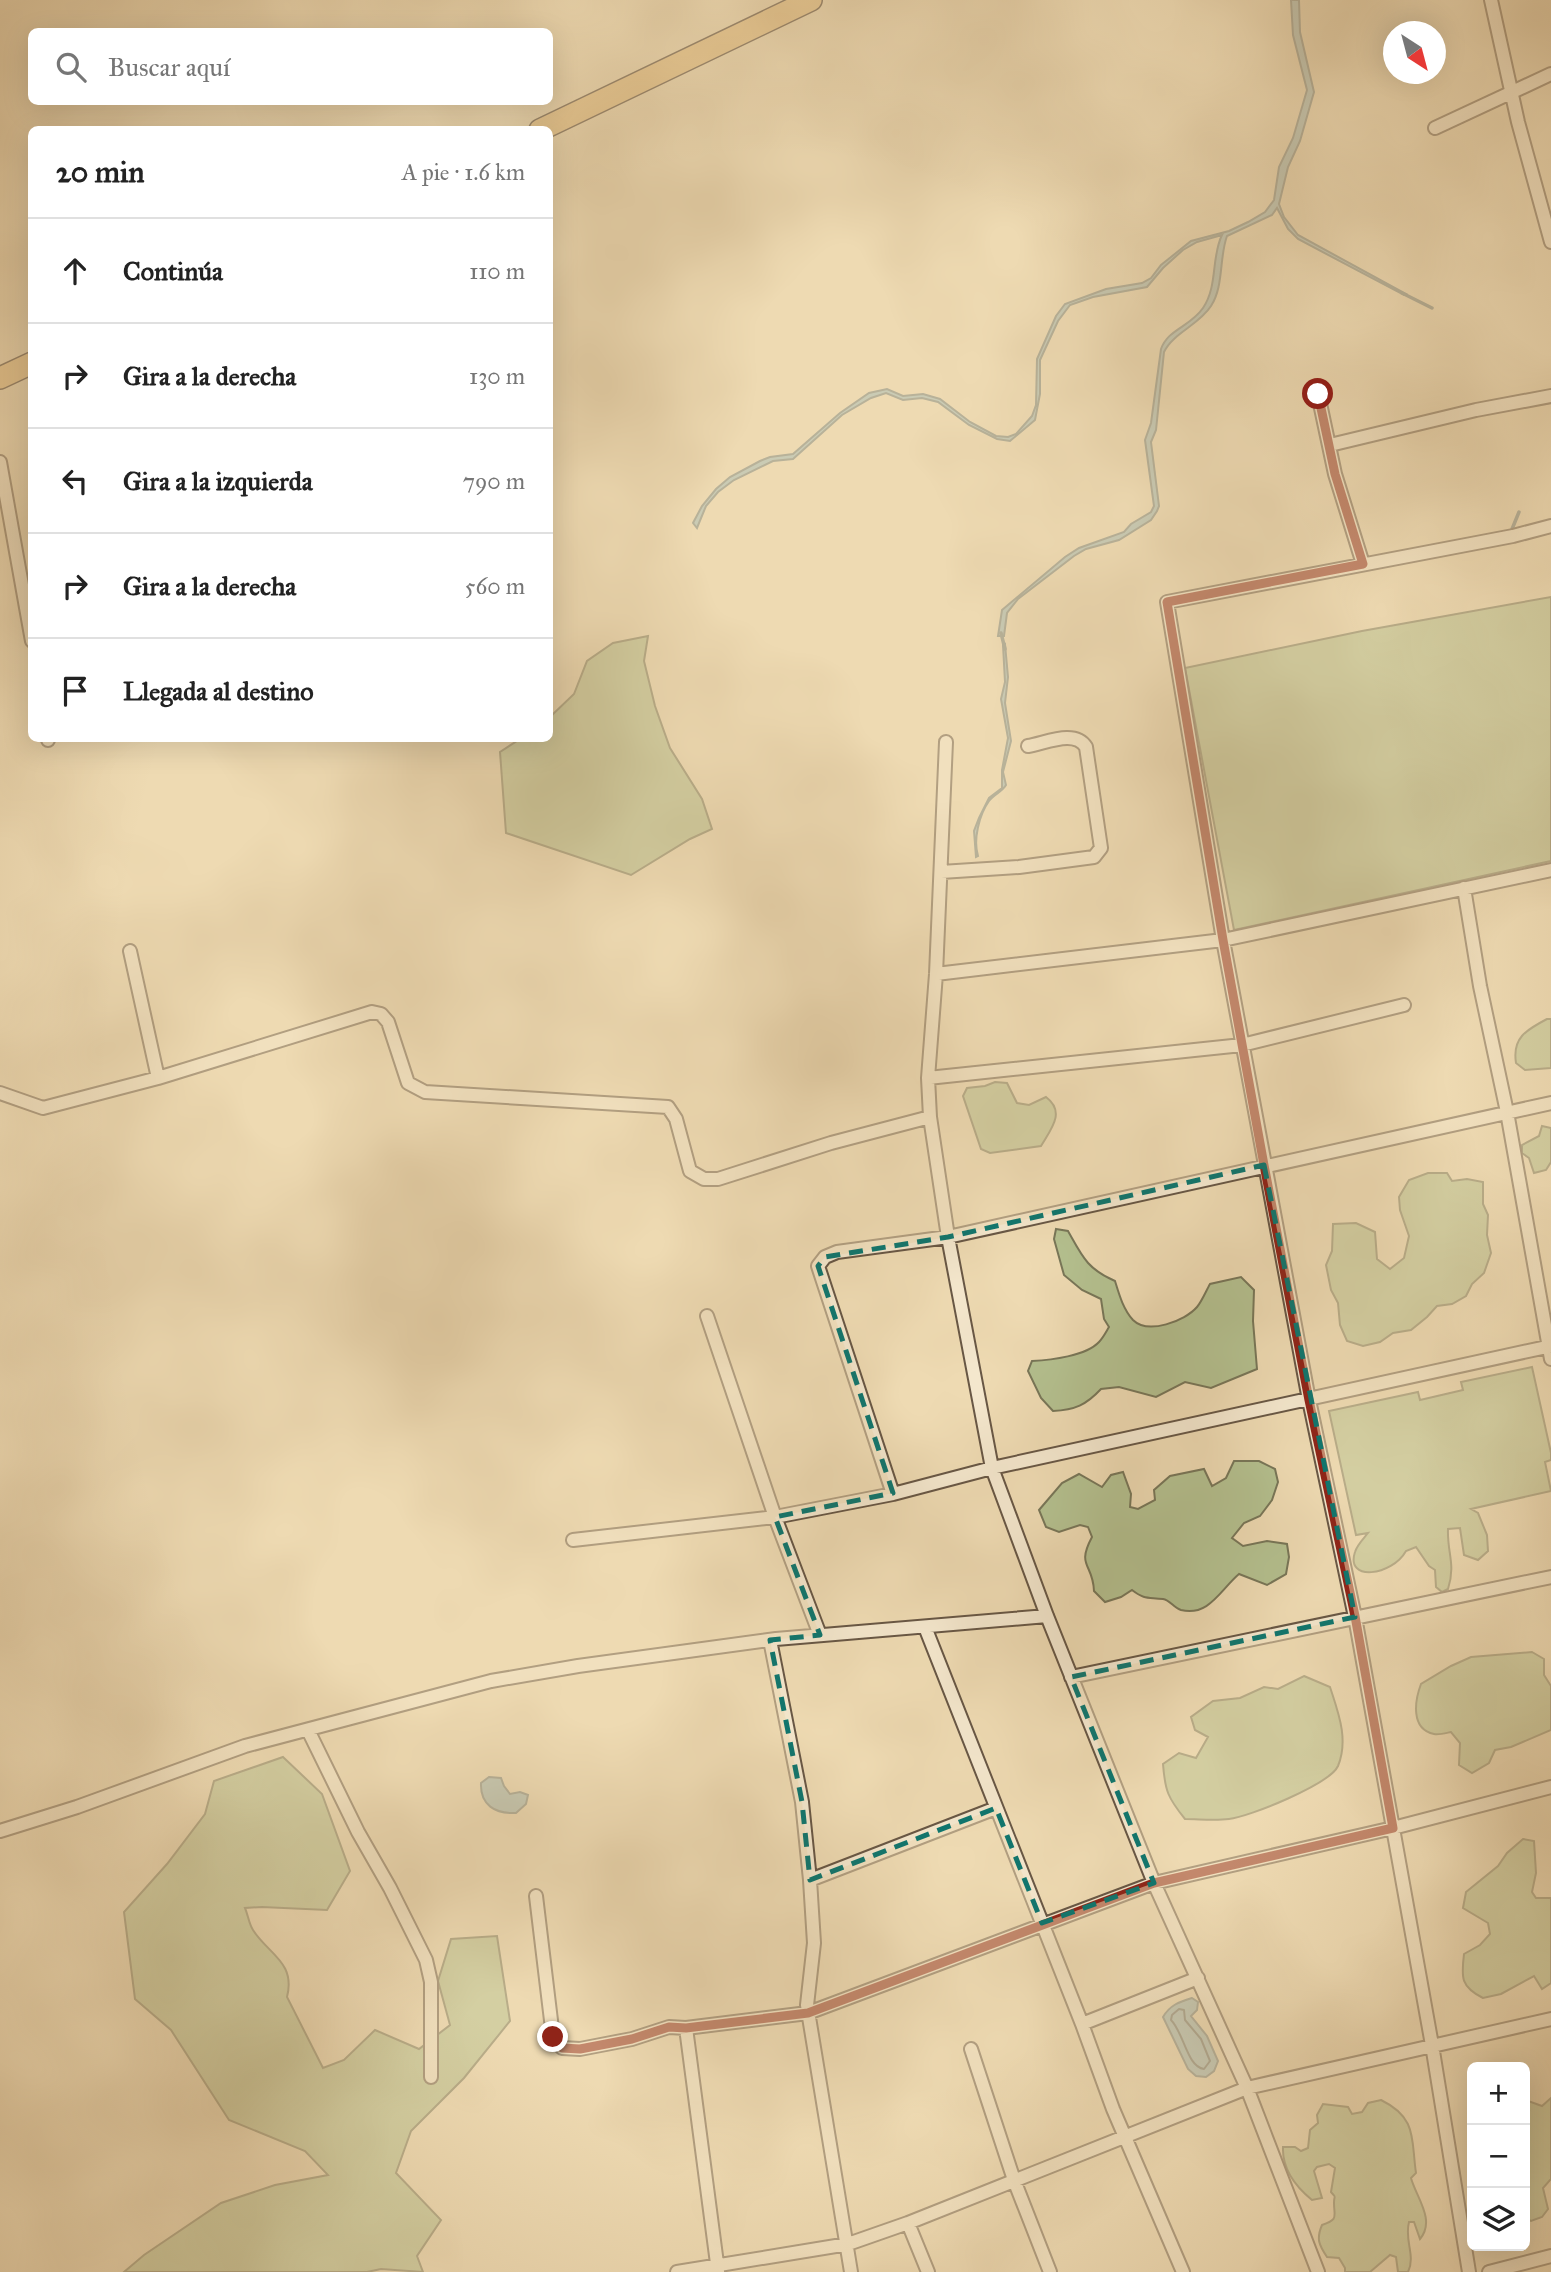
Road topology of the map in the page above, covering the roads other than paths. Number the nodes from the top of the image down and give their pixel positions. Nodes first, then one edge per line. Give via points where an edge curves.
1 (811, 0) edge
2 (1491, 0) edge
3 (1551, 74) edge
4 (1511, 91) junction
5 (548, 126) edge
6 (1435, 128) dead end
7 (1551, 242) edge
8 (28, 365) edge
9 (0, 378) edge
10 (1318, 394) dead end
11 (1551, 396) edge
12 (1330, 445) junction
13 (0, 461) edge
14 (1551, 526) edge
15 (1363, 564) junction
16 (28, 618) edge
17 (946, 742) dead end
18 (1028, 746) dead end
19 (1551, 870) edge
20 (941, 873) junction
21 (1464, 888) junction
22 (1223, 940) junction
23 (131, 951) dead end
24 (936, 974) junction
25 (1404, 1005) dead end
26 (1242, 1045) junction
27 (158, 1077) junction
28 (928, 1078) junction
29 (0, 1093) edge
30 (1551, 1103) edge
31 (1507, 1112) junction
32 (930, 1116) junction
33 (1264, 1165) junction
34 (948, 1237) junction
35 (707, 1316) dead end
36 (1550, 1350) edge
37 (1309, 1400) junction
38 (992, 1468) junction
39 (893, 1494) junction
40 (775, 1517) junction
41 (573, 1539) dead end
42 (1551, 1577) edge
43 (1047, 1616) junction
44 (1355, 1616) junction
45 (925, 1627) junction
46 (820, 1636) junction
47 (770, 1640) junction
48 (1071, 1678) junction
49 (308, 1730) junction
50 (1551, 1787) edge
51 (996, 1808) junction
52 (1393, 1828) junction
53 (0, 1831) edge
54 (810, 1880) junction
55 (1154, 1883) junction
56 (536, 1896) dead end
57 (1042, 1923) junction
58 (1198, 1978) junction
59 (808, 2013) junction
60 (1551, 2019) edge
61 (1082, 2024) junction
62 (686, 2028) junction
63 (1432, 2045) junction
64 (971, 2049) dead end
65 (431, 2077) dead end
66 (1247, 2088) junction
67 (1125, 2135) junction
68 (1014, 2180) junction
69 (908, 2223) junction
70 (848, 2244) junction
71 (1551, 2256) edge
72 (717, 2269) edge
73 (677, 2272) edge
74 (851, 2272) edge
75 (928, 2272) edge
76 (1050, 2272) edge
77 (1183, 2272) edge
78 (1318, 2272) edge
79 (1469, 2272) edge
80 (1489, 2272) edge

1 - 5 highway
2 - 4 street
3 - 4 street
4 - 6 street
4 - 7 street
8 - 9 highway
10 - 12 street
11 - 12 street
12 - 15 street
13 - 16 street
14 - 15 street
15 - 22 street via 1167,602
17 - 20 street
18 - 20 street via 1081,739 1086,747 1101,848 1098,853 1018,867
19 - 21 street
20 - 24 street
21 - 22 street
21 - 31 street
22 - 24 street
22 - 26 street
23 - 27 street
24 - 28 street
25 - 26 street
26 - 28 street
26 - 33 street
27 - 29 street via 43,1108
27 - 32 street via 372,1012 388,1022 408,1083 425,1092 668,1107 676,1119 690,1171 704,1179 718,1179
28 - 32 street
30 - 31 street
31 - 33 street
31 - 36 street
32 - 34 street
33 - 34 street
33 - 37 street
34 - 38 street
34 - 39 street via 836,1252 818,1266
35 - 40 street
36 - 37 street
37 - 38 street
37 - 44 street
38 - 39 street
38 - 43 street
39 - 40 street
40 - 41 street
40 - 46 street
42 - 44 street
43 - 45 street
43 - 48 street
44 - 48 street
44 - 52 street
45 - 46 street
45 - 51 street
46 - 47 street
47 - 49 street via 491,1681
47 - 54 street via 802,1802
48 - 55 street
49 - 53 street via 245,1746
49 - 65 street via 426,1960 431,1982
50 - 52 street
51 - 54 street
51 - 57 street
52 - 55 street
52 - 63 street
54 - 59 street via 814,1943
55 - 57 street
55 - 58 street
56 - 62 street via 553,2037 562,2048 580,2049 658,2029
57 - 59 street
57 - 61 street
58 - 61 street
58 - 66 street
59 - 62 street
59 - 70 street
60 - 63 street
61 - 67 street
62 - 72 street
63 - 66 street
63 - 79 street
64 - 68 street
66 - 67 street
66 - 78 street
67 - 68 street
67 - 77 street
68 - 69 street
68 - 76 street
69 - 70 street
69 - 75 street
70 - 72 street
70 - 74 street
71 - 80 street
72 - 73 street

